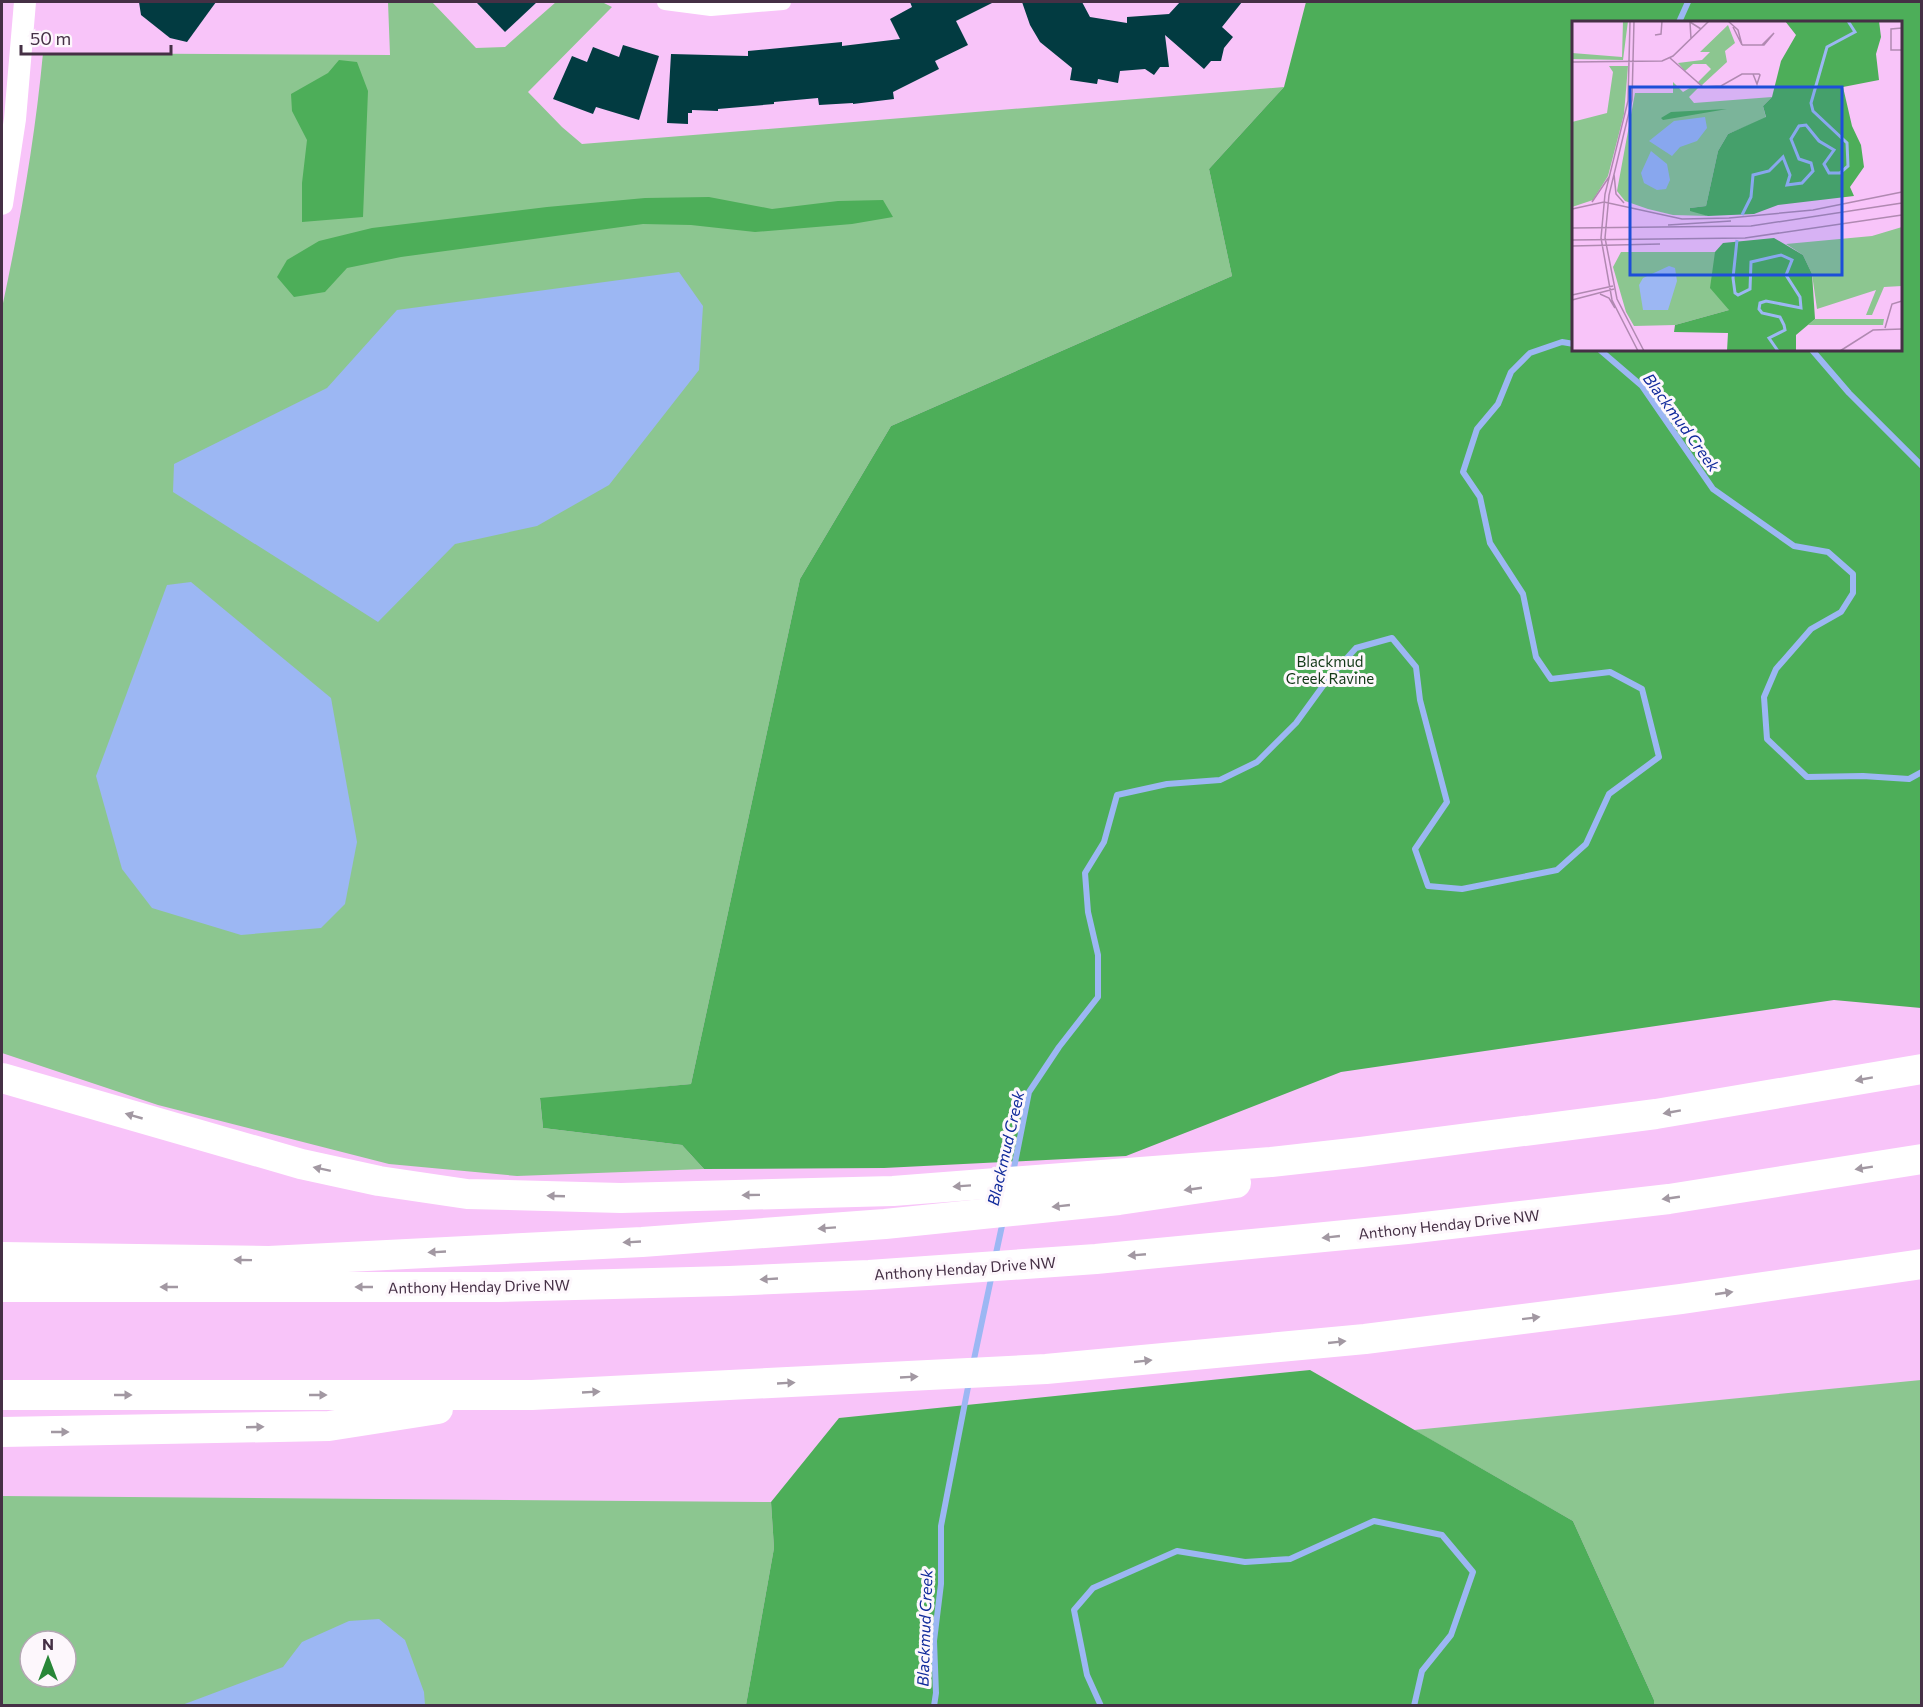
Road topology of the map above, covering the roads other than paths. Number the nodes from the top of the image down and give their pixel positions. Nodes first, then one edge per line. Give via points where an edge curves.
1 (25, 2) edge
2 (665, 2) edge
3 (783, 2) edge
4 (2, 204) edge
5 (1922, 1069) edge
6 (2, 1078) edge
7 (1922, 1158) edge
8 (1122, 1187) junction
9 (2, 1257) edge
10 (1922, 1264) edge
11 (2, 1287) edge
12 (2, 1395) edge
13 (532, 1395) junction
14 (2, 1432) edge

1 - 4 main road via 16,108
2 - 3 street via 711,8
5 -> 8 highway via 1284,1177
8 -> 6 highway via 621,1198 467,1194 301,1164
7 -> 11 highway, Anthony Henday Drive NW via 1669,1199 1395,1230 1096,1259 869,1275 498,1287
8 -> 9 highway via 885,1224 642,1242 268,1261
13 -> 10 highway via 1085,1366 1389,1336
12 -> 13 highway
14 -> 13 highway via 329,1426

